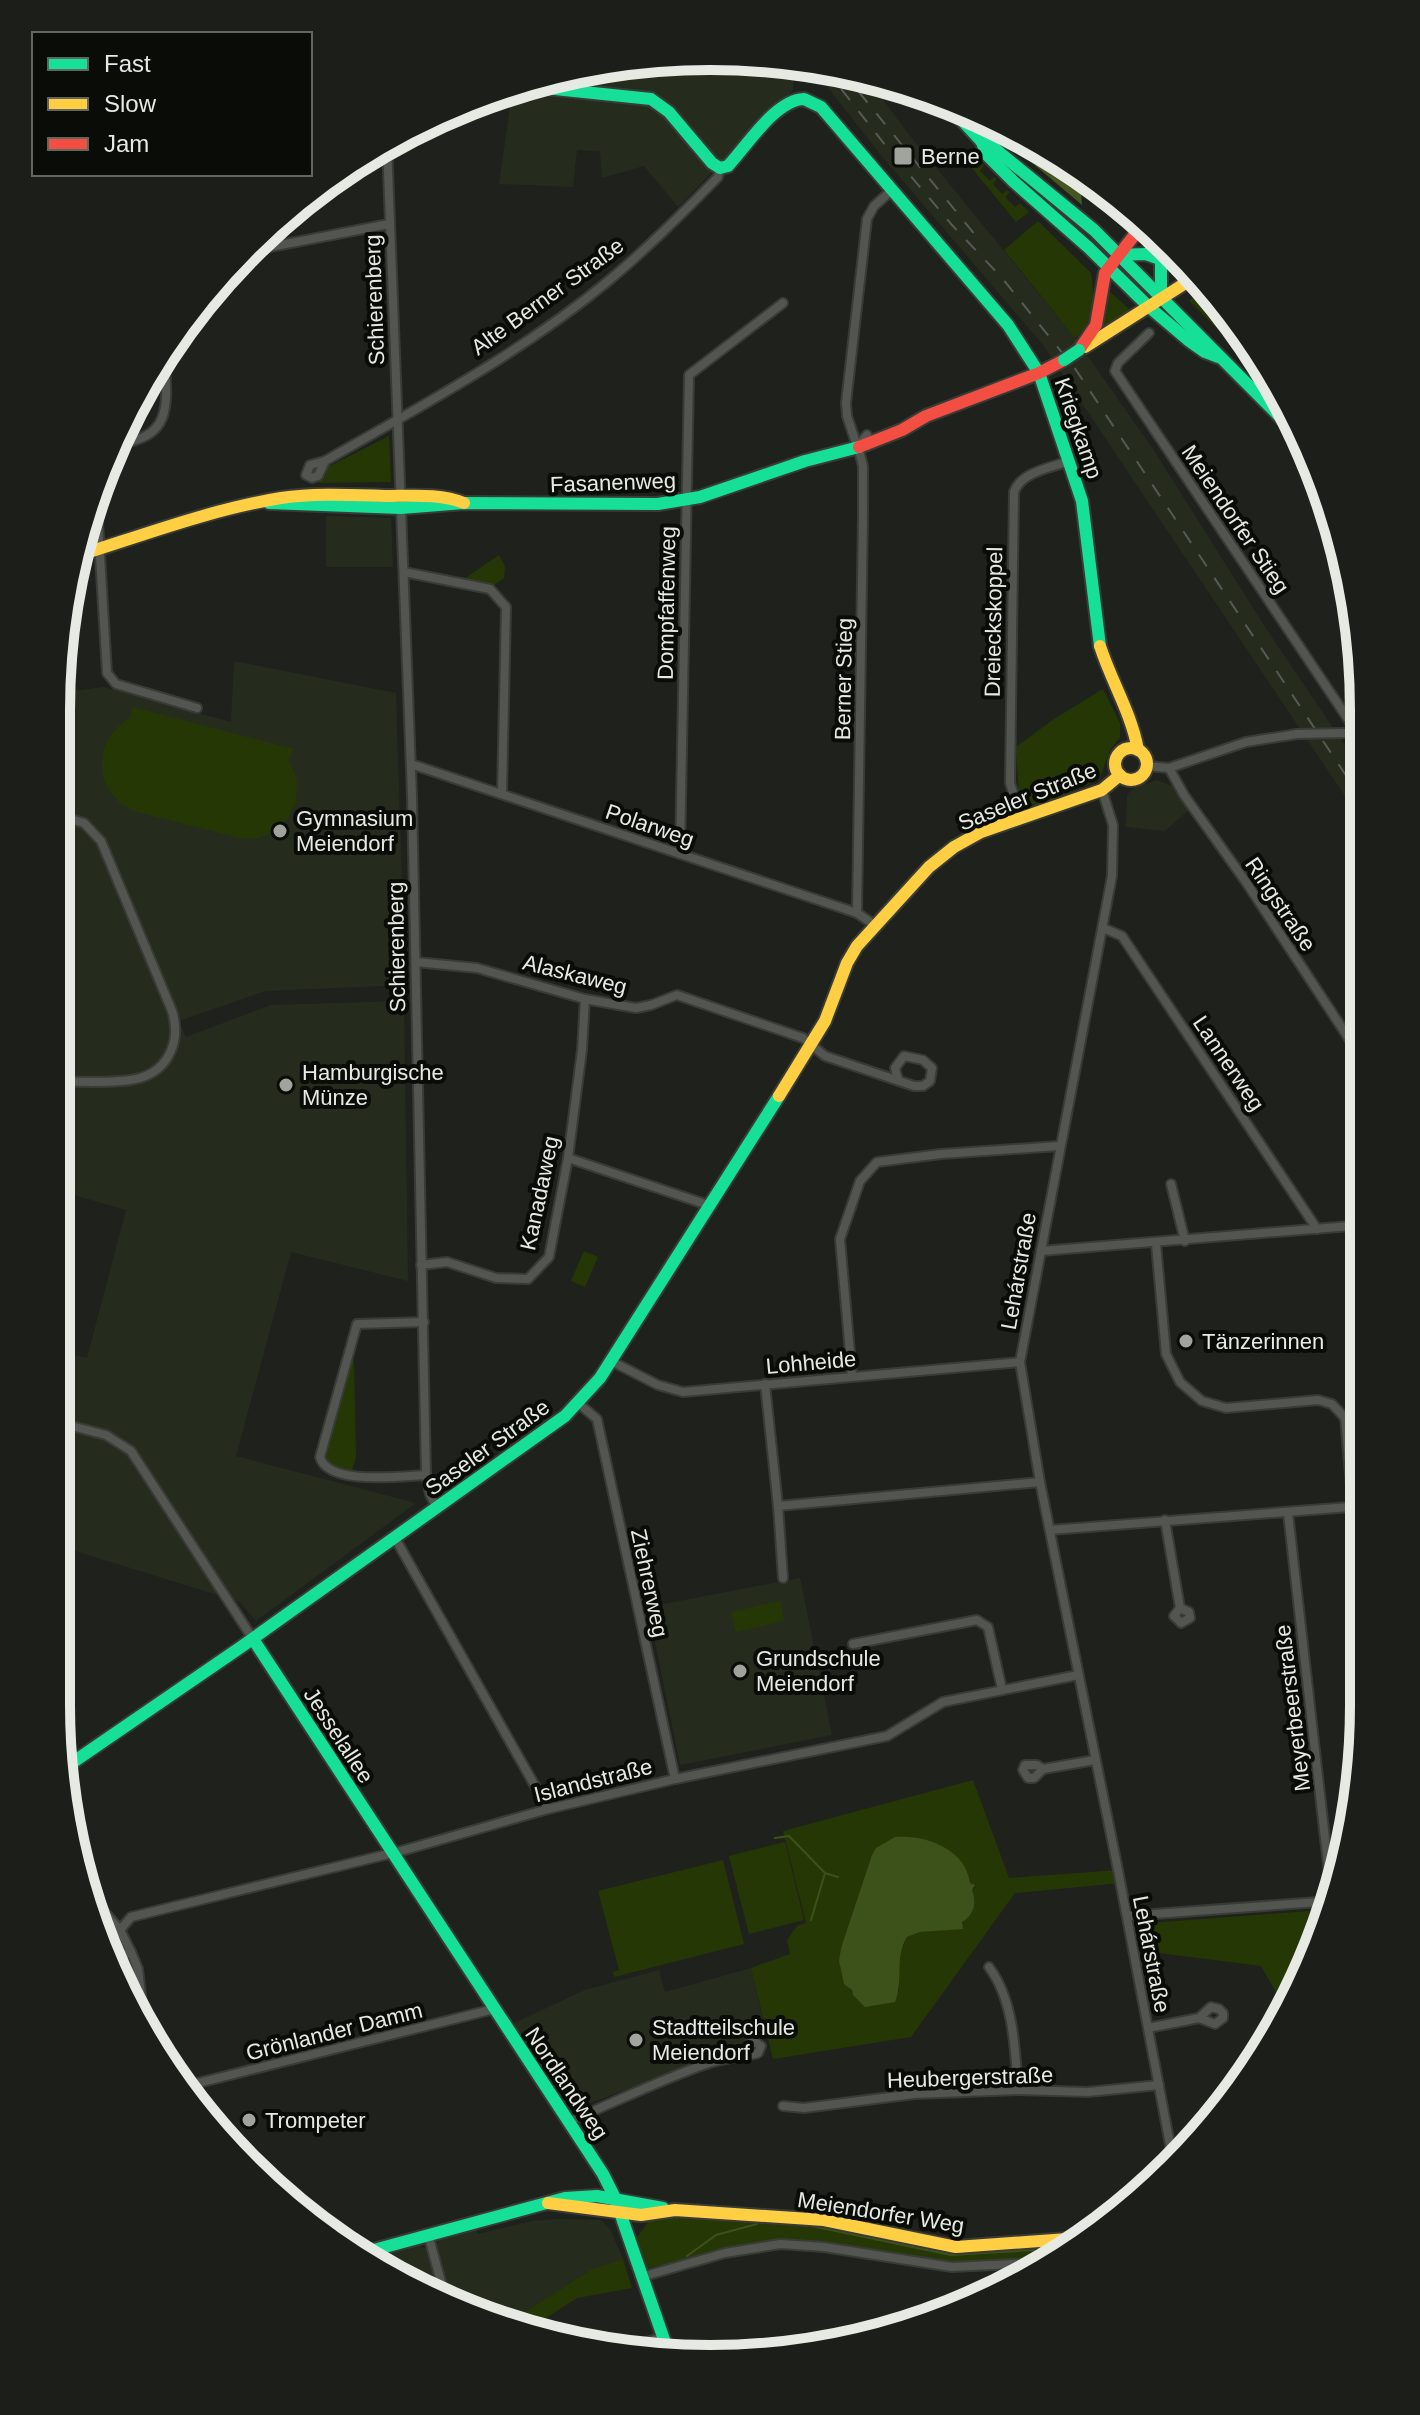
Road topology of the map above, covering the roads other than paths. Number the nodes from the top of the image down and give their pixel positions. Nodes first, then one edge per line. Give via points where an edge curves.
1 (573, 85) edge
2 (557, 89) edge
3 (572, 90) junction
4 (798, 98) joint
5 (965, 123) edge
6 (990, 134) edge
7 (982, 142) junction
8 (387, 158) edge
9 (720, 168) junction
10 (891, 191) junction
11 (389, 224) junction
12 (1136, 233) edge
13 (268, 247) edge
14 (1159, 254) edge
15 (1118, 255) junction
16 (1159, 258) junction
17 (1167, 261) edge
18 (1109, 268) junction
19 (1186, 282) edge
20 (1161, 296) junction
21 (783, 303) dead end
22 (1148, 306) junction
23 (1149, 333) dead end
24 (1079, 350) junction
25 (1218, 357) junction
26 (1039, 373) junction
27 (165, 376) edge
28 (1278, 415) edge
29 (396, 420) junction
30 (860, 440) junction
31 (130, 441) edge
32 (325, 461) dead end
33 (1069, 461) junction
34 (686, 500) junction
35 (400, 502) junction
36 (98, 525) edge
37 (99, 550) junction
38 (90, 552) edge
39 (404, 572) junction
40 (197, 708) dead end
41 (1350, 722) edge
42 (1350, 733) edge
43 (1132, 749) junction
44 (411, 764) junction
45 (1147, 766) junction
46 (1169, 768) junction
47 (1120, 775) junction
48 (1102, 790) junction
49 (502, 794) junction
50 (1021, 818) junction
51 (70, 819) edge
52 (680, 854) junction
53 (857, 913) junction
54 (876, 926) junction
55 (1103, 928) junction
56 (416, 962) junction
57 (585, 999) junction
58 (1350, 1040) edge
59 (811, 1044) junction
60 (898, 1079) junction
61 (70, 1081) edge
62 (1059, 1146) junction
63 (568, 1158) junction
64 (1171, 1184) dead end
65 (711, 1206) junction
66 (1350, 1226) edge
67 (1317, 1229) junction
68 (1185, 1241) junction
69 (1156, 1244) junction
70 (1041, 1251) junction
71 (421, 1265) junction
72 (424, 1322) junction
73 (611, 1361) junction
74 (1020, 1362) junction
75 (852, 1376) junction
76 (765, 1384) junction
77 (578, 1403) junction
78 (70, 1426) edge
79 (1350, 1452) edge
80 (426, 1475) junction
81 (1040, 1482) junction
82 (778, 1506) junction
83 (1350, 1507) edge
84 (437, 1508) junction
85 (1288, 1513) junction
86 (1165, 1520) junction
87 (1050, 1530) junction
88 (395, 1538) junction
89 (783, 1578) dead end
90 (1180, 1608) dead end
91 (253, 1639) junction
92 (853, 1644) dead end
93 (1078, 1675) junction
94 (1002, 1689) junction
95 (1095, 1760) junction
96 (72, 1763) edge
97 (1043, 1769) dead end
98 (675, 1779) junction
99 (548, 1809) junction
100 (392, 1853) junction
101 (1328, 1869) edge
102 (1319, 1901) edge
103 (104, 1912) edge
104 (1127, 1916) junction
105 (120, 1930) junction
106 (131, 1952) junction
107 (122, 1956) edge
108 (989, 1967) dead end
109 (141, 1998) edge
110 (494, 2009) junction
111 (1199, 2018) dead end
112 (1148, 2028) junction
113 (744, 2056) dead end
114 (194, 2084) edge
115 (1159, 2085) junction
116 (1018, 2090) junction
117 (783, 2106) dead end
118 (570, 2121) junction
119 (1171, 2149) edge
120 (615, 2198) junction
121 (548, 2203) junction
122 (675, 2210) junction
123 (619, 2212) junction
124 (428, 2234) junction
125 (1062, 2239) edge
126 (1042, 2241) junction
127 (374, 2250) edge
128 (1044, 2250) edge
129 (1021, 2264) edge
130 (641, 2277) junction
131 (442, 2286) edge
132 (663, 2337) junction
133 (647, 2342) edge
134 (665, 2344) edge

1 - 3 street
2 - 3 street
3 - 9 street via 660,103
4 - 9 street, Alte Berner Straße
4 - 10 street, Kriegkamp via 821,107
5 - 7 street
6 - 7 street
7 - 15 street
7 - 18 street via 995,163
8 - 11 street, Schierenberg
9 - 29 street, Alte Berner Straße via 718,177 674,223 607,282 514,349
10 - 26 street, Kriegkamp via 1008,325
10 - 30 street, Berner Stieg via 867,219 846,403
11 - 13 street
11 - 29 street, Schierenberg
12 - 15 street
14 - 16 street
15 - 16 street
15 - 18 street
15 - 20 street
16 - 17 street
16 - 20 street
18 - 22 street
18 - 24 street via 1096,325
19 - 20 street, Fasanenweg
20 - 22 street, Fasanenweg
20 - 25 street
21 - 34 street, Dompfaffenweg via 689,375
22 - 24 street, Fasanenweg
22 - 25 street
23 - 41 street, Meiendorfer Stieg via 1115,371
24 - 26 street, Fasanenweg, bridge
25 - 28 street
26 - 30 street, Fasanenweg via 916,424
26 - 33 street, Kriegkamp
27 - 31 street via 166,407 160,425
29 - 32 street, Alte Berner Straße
29 - 35 street, Schierenberg
30 - 34 street, Fasanenweg via 817,461
30 - 53 street, Berner Stieg
33 - 43 street, Kriegkamp via 1085,515 1097,639 1128,714
33 - 50 street, Dreieckskoppel via 1026,476 1014,492 1010,783
34 - 35 street, Fasanenweg via 464,503 439,497
34 - 52 street, Dompfaffenweg
35 - 37 street, Fasanenweg via 269,503 198,518
35 - 39 street, Schierenberg
36 - 37 street
37 - 38 street, Fasanenweg
37 - 40 street via 107,673 116,684
39 - 44 street, Schierenberg
39 - 49 street via 490,589 506,607
42 - 46 street, Saseler Straße, bridge via 1246,742
43 - 45 street via 1145,756
43 - 47 street, Saseler Straße via 1116,761
44 - 49 street, Polarweg
44 - 56 street, Schierenberg
45 - 46 street, Saseler Straße
45 - 47 street, Saseler Straße via 1137,779
46 - 58 street, Ringstraße
47 - 48 street, Saseler Straße
48 - 50 street, Saseler Straße
48 - 55 street, Lehárstraße via 1114,843
49 - 52 street, Polarweg
50 - 54 street, Saseler Straße via 981,832 943,854
51 - 61 street via 84,823 101,841 176,1030 166,1060 141,1078
52 - 53 street, Polarweg
53 - 54 street, Polarweg
54 - 59 street, Saseler Straße via 850,958
55 - 62 street, Lehárstraße
55 - 67 street, Lannerweg via 1122,936
56 - 57 street, Alaskaweg via 477,968
56 - 71 street, Schierenberg
57 - 59 street, Alaskaweg via 636,1008 677,995
57 - 63 street, Kanadaweg
59 - 60 street via 825,1056
59 - 65 street, Saseler Straße
60 - 60 street via 923,1086 933,1077 932,1068 904,1056 895,1068
62 - 70 street, Lehárstraße
62 - 75 street via 877,1162 860,1181 840,1239
63 - 65 street
63 - 71 street, Kanadaweg via 549,1257 528,1279 496,1278 447,1262
64 - 68 street
65 - 73 street, Saseler Straße
66 - 67 street
67 - 68 street
68 - 69 street
69 - 70 street
69 - 79 street via 1166,1354 1180,1382 1202,1401 1226,1408 1318,1400 1332,1404 1345,1418
70 - 74 street, Lehárstraße
71 - 72 street, Schierenberg
72 - 80 street, Schierenberg
72 - 80 street via 357,1324 320,1457 327,1469 354,1477
73 - 76 street, Lohheide via 683,1392
73 - 77 street, Saseler Straße
74 - 75 street, Lohheide
74 - 81 street, Lehárstraße
75 - 76 street, Lohheide
76 - 82 street
77 - 84 street, Saseler Straße
77 - 98 street, Ziehrerweg via 597,1419
78 - 91 street via 106,1435 131,1451
80 - 84 street, Schierenberg
81 - 82 street
81 - 87 street, Lehárstraße
82 - 89 street
83 - 85 street
84 - 88 street, Saseler Straße
85 - 86 street
85 - 101 street, Meyerbeerstraße
86 - 87 street
86 - 90 street
87 - 93 street, Lehárstraße
88 - 91 street, Saseler Straße
88 - 99 street
91 - 96 street, Saseler Straße
91 - 100 street, Jesselallee
92 - 94 street via 977,1620 988,1627
93 - 94 street, Islandstraße
93 - 95 street, Lehárstraße
94 - 98 street, Islandstraße via 943,1702 887,1736
95 - 97 street
95 - 104 street, Lehárstraße
98 - 99 street, Islandstraße
99 - 100 street, Islandstraße
100 - 105 street, Islandstraße via 131,1917
100 - 110 street, Nordlandweg
102 - 104 street
103 - 105 street
104 - 112 street, Lehárstraße
105 - 106 street
106 - 107 street
106 - 109 street
108 - 116 street via 1001,1983 1009,2014
110 - 114 street, Grönlander Damm
110 - 118 street, Nordlandweg
111 - 112 street
112 - 115 street, Lehárstraße
113 - 118 street via 710,2062
115 - 116 street, Heubergerstraße via 1088,2092
115 - 119 street, Lehárstraße
116 - 117 street, Heubergerstraße
118 - 120 street, Nordlandweg
120 - 121 street via 587,2196
120 - 122 street
120 - 123 street, Nordlandweg
121 - 123 street
121 - 124 street
122 - 123 street
122 - 126 street, Meiendorfer Weg via 824,2220 956,2247
123 - 130 street, Nordlandweg
124 - 127 street
124 - 131 street
125 - 126 street, Meiendorfer Weg
126 - 128 street
129 - 130 street, Meiendorfer Weg via 952,2267 780,2244
130 - 132 street, Nordlandweg
132 - 133 street
132 - 134 street, Nordlandweg

